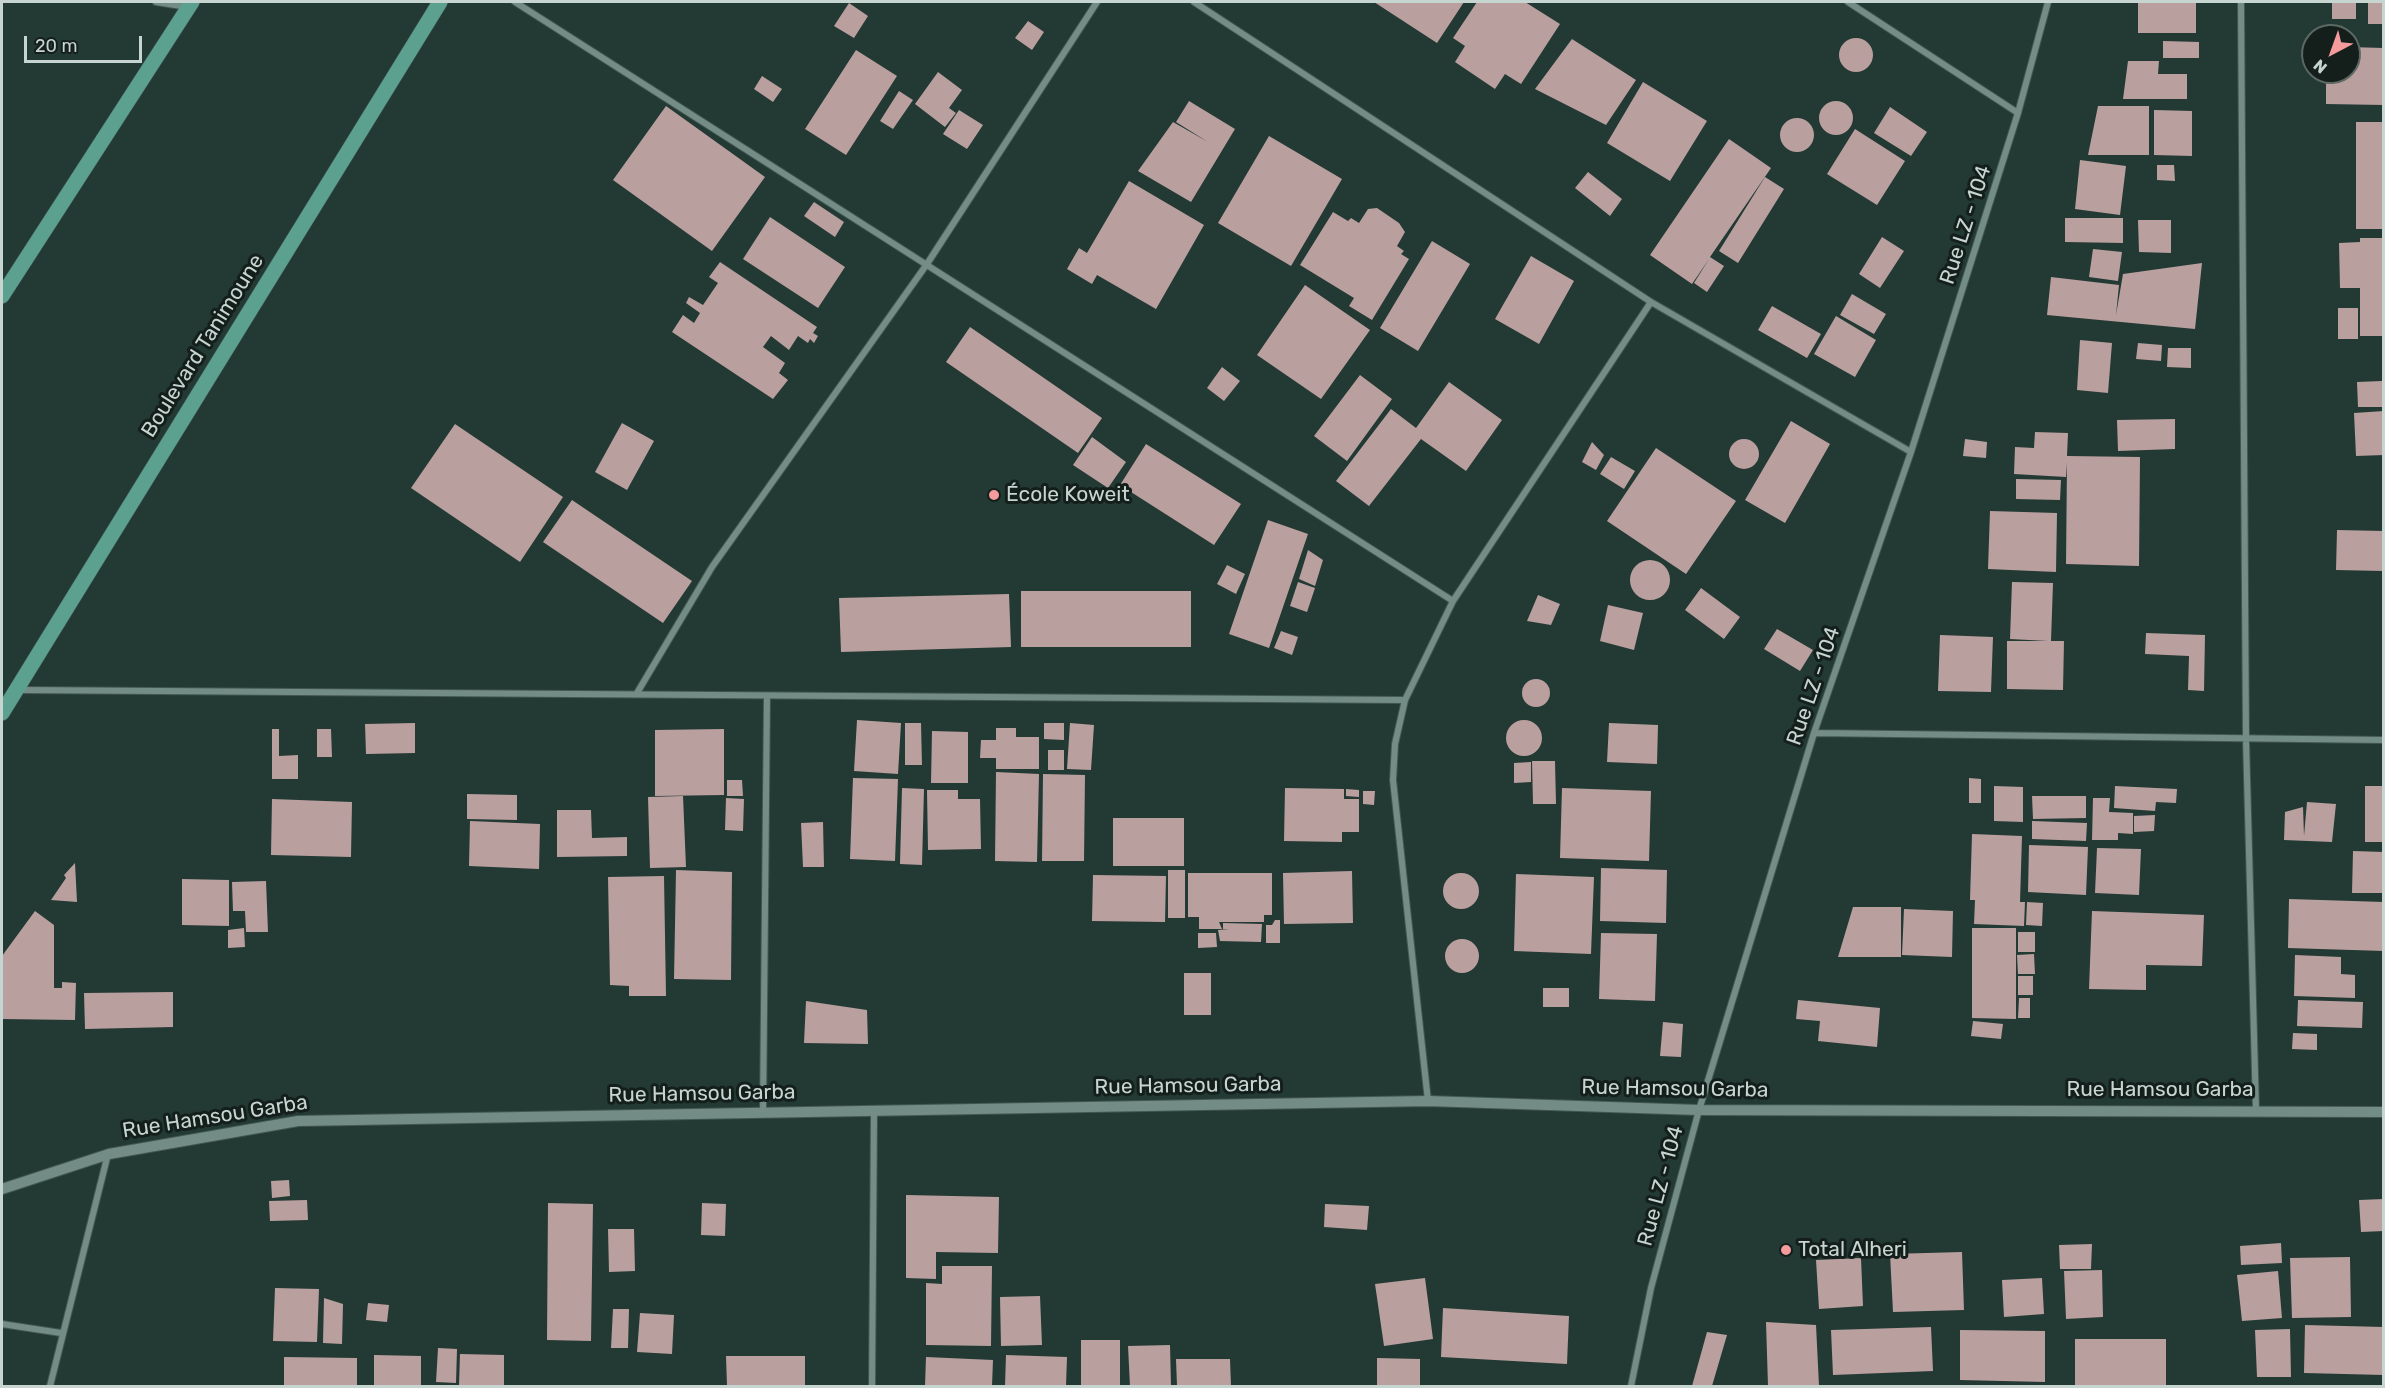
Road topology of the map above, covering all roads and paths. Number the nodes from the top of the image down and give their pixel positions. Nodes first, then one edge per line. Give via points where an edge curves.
1 (156, 2) edge
2 (440, 2) edge
3 (515, 2) edge
4 (1097, 2) edge
5 (1194, 2) edge
6 (1848, 2) edge
7 (2048, 2) edge
8 (2241, 2) edge
9 (191, 4) edge
10 (2018, 113) junction
11 (927, 264) junction
12 (2, 296) edge
13 (1652, 302) junction
14 (1911, 452) junction
15 (1453, 601) junction
16 (15, 690) junction
17 (637, 693) junction
18 (767, 696) junction
19 (1405, 700) junction
20 (2, 713) edge
21 (1814, 733) junction
22 (2246, 740) junction
23 (2384, 740) edge
24 (1428, 1101) junction
25 (1699, 1110) junction
26 (2256, 1110) junction
27 (874, 1111) junction
28 (2384, 1112) edge
29 (763, 1113) junction
30 (109, 1154) junction
31 (2, 1188) edge
32 (2, 1324) edge
33 (61, 1333) junction
34 (50, 1386) edge
35 (872, 1386) edge
36 (1631, 1386) edge

1 - 9 street
2 - 16 main road, Boulevard Tanimoune
3 - 11 street
4 - 11 street
5 - 13 street
6 - 10 street
7 - 10 street, Rue LZ - 104
8 - 22 street
9 - 12 main road
10 - 14 street, Rue LZ - 104
11 - 15 street
11 - 17 street via 712,567
13 - 14 street
13 - 15 street
14 - 21 street, Rue LZ - 104
15 - 19 street
16 - 17 street
16 - 20 main road, Boulevard Tanimoune
17 - 18 street
18 - 19 street
18 - 29 street
19 - 24 street via 1395,744 1393,780
21 - 22 street
21 - 25 street, Rue LZ - 104
22 - 23 street
22 - 26 street
24 - 25 street, Rue Hamsou Garba
24 - 27 street, Rue Hamsou Garba
25 - 26 street, Rue Hamsou Garba
25 - 36 street, Rue LZ - 104 via 1651,1288
26 - 28 street, Rue Hamsou Garba
27 - 29 street, Rue Hamsou Garba
27 - 35 street
29 - 30 street, Rue Hamsou Garba via 298,1121
30 - 31 street, Rue Hamsou Garba
30 - 33 street
32 - 33 street
33 - 34 street

